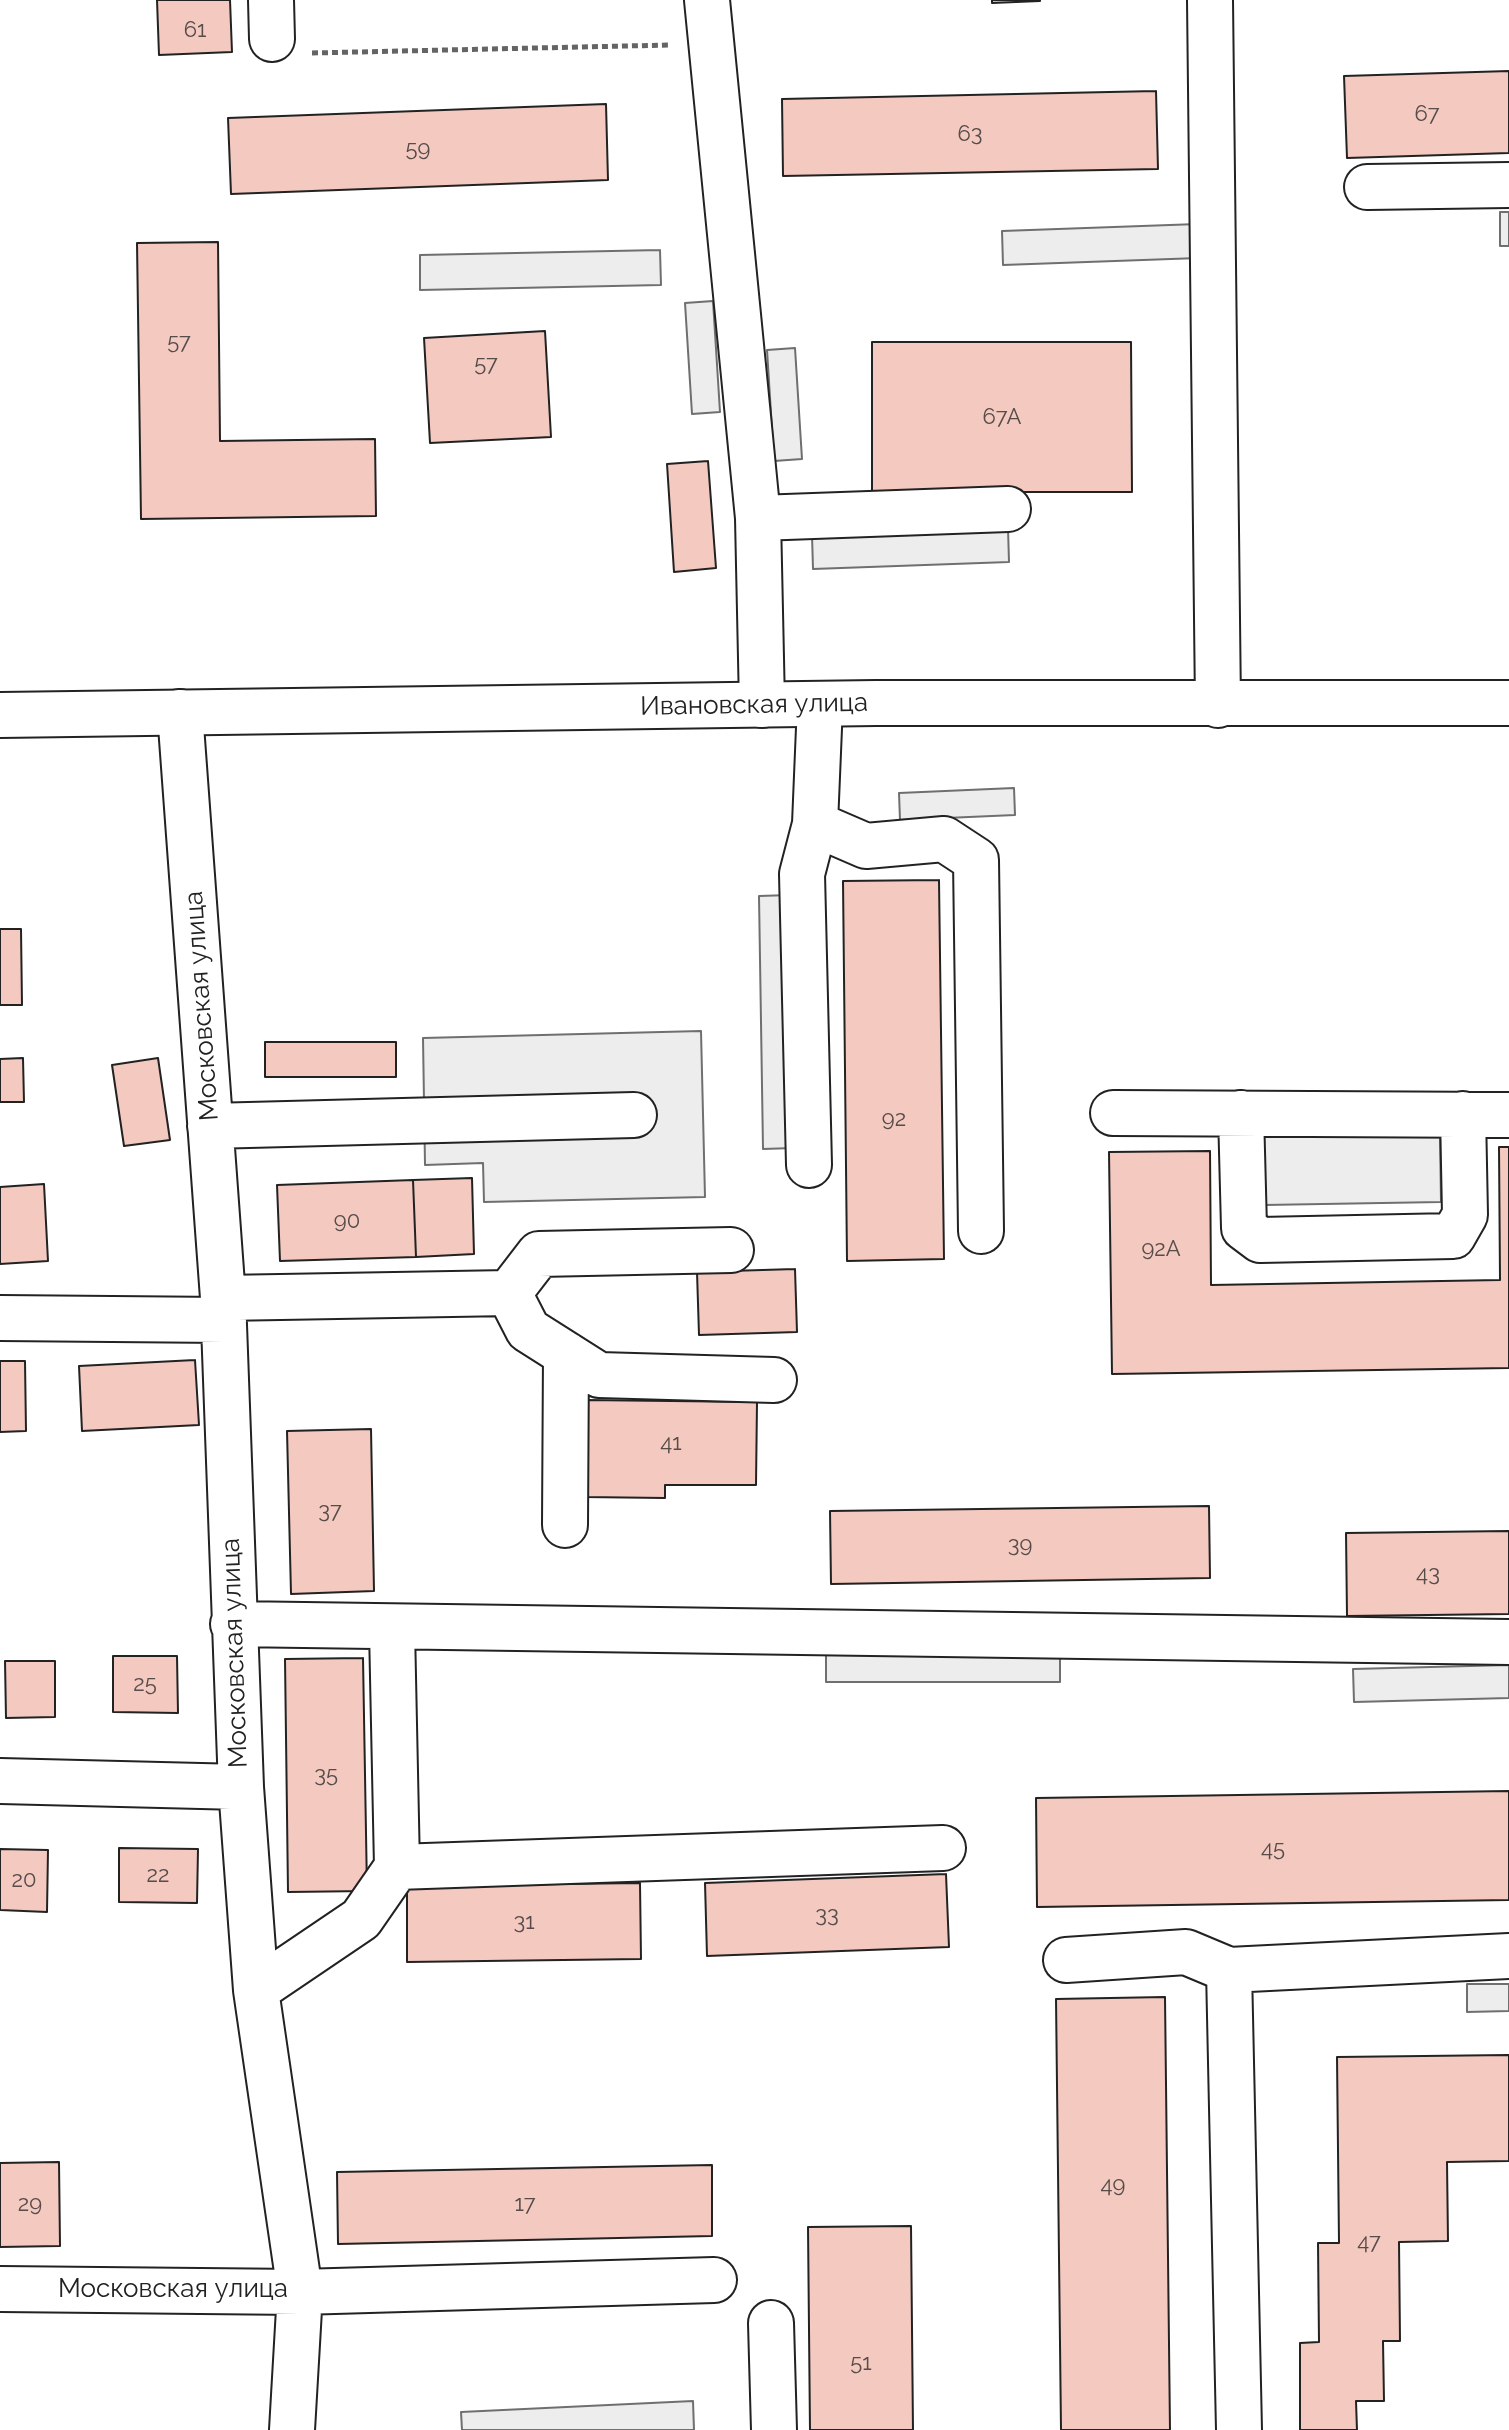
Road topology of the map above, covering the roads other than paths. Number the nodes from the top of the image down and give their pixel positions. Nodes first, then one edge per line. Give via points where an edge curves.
1 (707, 0) edge
2 (1210, 0) edge
3 (1509, 185) edge
4 (1367, 187) dead end
5 (1008, 509) dead end
6 (758, 518) junction
7 (1509, 703) edge
8 (820, 704) junction
9 (762, 705) junction
10 (1218, 705) junction
11 (180, 712) junction
12 (0, 715) edge
13 (815, 824) junction
14 (1113, 1113) dead end
15 (1241, 1113) junction
16 (1463, 1114) junction
17 (634, 1115) dead end
18 (1509, 1115) edge
19 (210, 1126) junction
20 (809, 1165) dead end
21 (981, 1231) dead end
22 (731, 1250) dead end
23 (509, 1293) junction
24 (224, 1309) junction
25 (0, 1318) edge
26 (566, 1354) junction
27 (774, 1380) dead end
28 (565, 1525) dead end
29 (233, 1624) junction
30 (392, 1629) junction
31 (1509, 1642) edge
32 (0, 1781) edge
33 (241, 1787) junction
34 (943, 1848) dead end
35 (397, 1867) junction
36 (1509, 1956) edge
37 (1066, 1960) dead end
38 (1229, 1970) junction
39 (256, 1990) junction
40 (714, 2280) dead end
41 (0, 2289) edge
42 (300, 2292) junction
43 (771, 2323) dead end
44 (292, 2430) edge
45 (774, 2430) edge
46 (1239, 2430) edge

1 - 6 street
2 - 10 street
3 - 4 street
5 - 6 street
6 - 9 street
7 - 10 street, Ивановская улица
8 - 9 street, Ивановская улица
8 - 10 street, Ивановская улица
8 - 13 street
9 - 11 street, Ивановская улица
11 - 12 street, Ивановская улица
11 - 19 street, Московская улица
13 - 20 street via 802,874
13 - 21 street via 866,846 944,839 976,860
14 - 15 street
15 - 16 street
15 - 16 street via 1244,1228 1260,1240 1453,1236 1465,1215
16 - 18 street
17 - 19 street
19 - 24 street, Московская улица
22 - 23 street via 539,1254
23 - 24 street
23 - 26 street via 528,1330
24 - 25 street
24 - 29 street, Московская улица
26 - 27 street via 599,1375
26 - 28 street
29 - 30 street
29 - 33 street, Московская улица
30 - 31 street
30 - 35 street
32 - 33 street
33 - 39 street, Московская улица
34 - 35 street
35 - 39 street via 361,1919
36 - 38 street
37 - 38 street via 1186,1952
38 - 46 street
39 - 42 street, Московская улица
40 - 42 street
41 - 42 street, Московская улица
42 - 44 street
43 - 45 street

